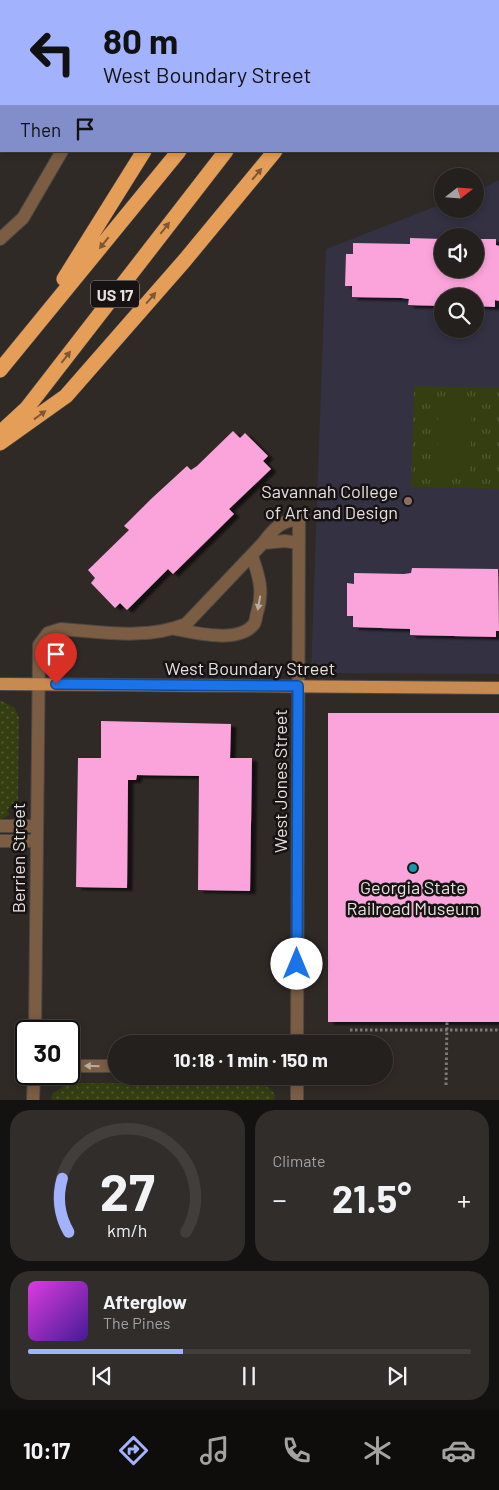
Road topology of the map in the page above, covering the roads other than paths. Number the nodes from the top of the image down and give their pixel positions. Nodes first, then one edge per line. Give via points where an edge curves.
1 (61, 152) edge
2 (143, 152) edge
3 (178, 152) edge
4 (225, 152) edge
5 (274, 152) edge
6 (0, 239) edge
7 (30, 332) junction
8 (0, 370) edge
9 (0, 433) edge
10 (0, 443) edge
11 (263, 543) junction
12 (299, 543) junction
13 (252, 556) junction
14 (175, 629) junction
15 (0, 684) edge
16 (37, 684) junction
17 (298, 686) junction
18 (499, 688) edge
19 (0, 826) edge
20 (35, 826) junction
21 (0, 841) edge
22 (35, 841) junction
23 (34, 1020) edge
24 (297, 1035) edge
25 (80, 1066) edge
26 (108, 1066) edge
27 (34, 1085) edge
28 (297, 1085) edge
29 (33, 1100) edge
30 (297, 1100) edge

1 - 6 street via 24,218
2 - 7 highway
3 -> 7 highway, US 17
9 -> 4 highway, US 17 via 27,408
10 -> 5 highway via 66,396
7 - 8 highway, US 17
11 - 12 street
11 - 12 street, West Jones Street via 274,528 285,521 299,519
11 - 13 street
12 - 17 street, West Jones Street
13 - 14 street via 186,624
13 -> 14 street via 260,579 261,600 254,624 228,635
14 - 16 street, Berrien Street via 142,634 61,629 48,633 39,645
15 - 16 main road, West Boundary Street
16 - 17 main road, West Boundary Street
16 - 20 street, Berrien Street
17 - 18 main road, West Boundary Street
17 - 24 street, West Jones Street
19 - 20 street
20 - 22 street, Berrien Street
21 - 22 street
22 - 23 street, Berrien Street
26 -> 25 street
27 - 29 street
28 - 30 street

